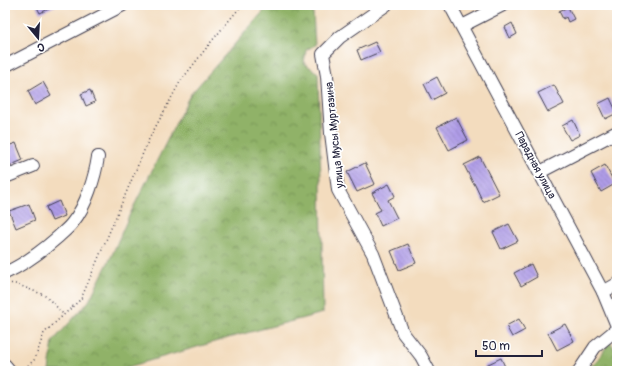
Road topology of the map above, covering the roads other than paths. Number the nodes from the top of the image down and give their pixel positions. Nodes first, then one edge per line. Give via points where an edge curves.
1 (123, 5) edge
2 (386, 5) edge
3 (450, 5) edge
4 (503, 5) edge
5 (462, 26) junction
6 (5, 66) edge
7 (617, 132) edge
8 (98, 157) dead end
9 (33, 166) dead end
10 (5, 169) edge
11 (540, 172) junction
12 (5, 273) edge
13 (617, 284) edge
14 (603, 292) junction
15 (617, 328) edge
16 (5, 365) edge
17 (10, 371) edge
18 (429, 371) edge
19 (580, 371) edge

1 - 6 street
2 - 18 street, улица Мусы Муртазина via 340,37 323,54 336,176 338,190 373,254 403,333
3 - 5 street, Парадная улица
4 - 5 street
5 - 11 street, Парадная улица
7 - 11 street
8 - 12 street via 88,194 73,222 32,259
9 - 10 street via 8,176
11 - 14 street, Парадная улица
13 - 14 street
14 - 15 street, Парадная улица
15 - 19 street via 595,347
16 - 17 street

